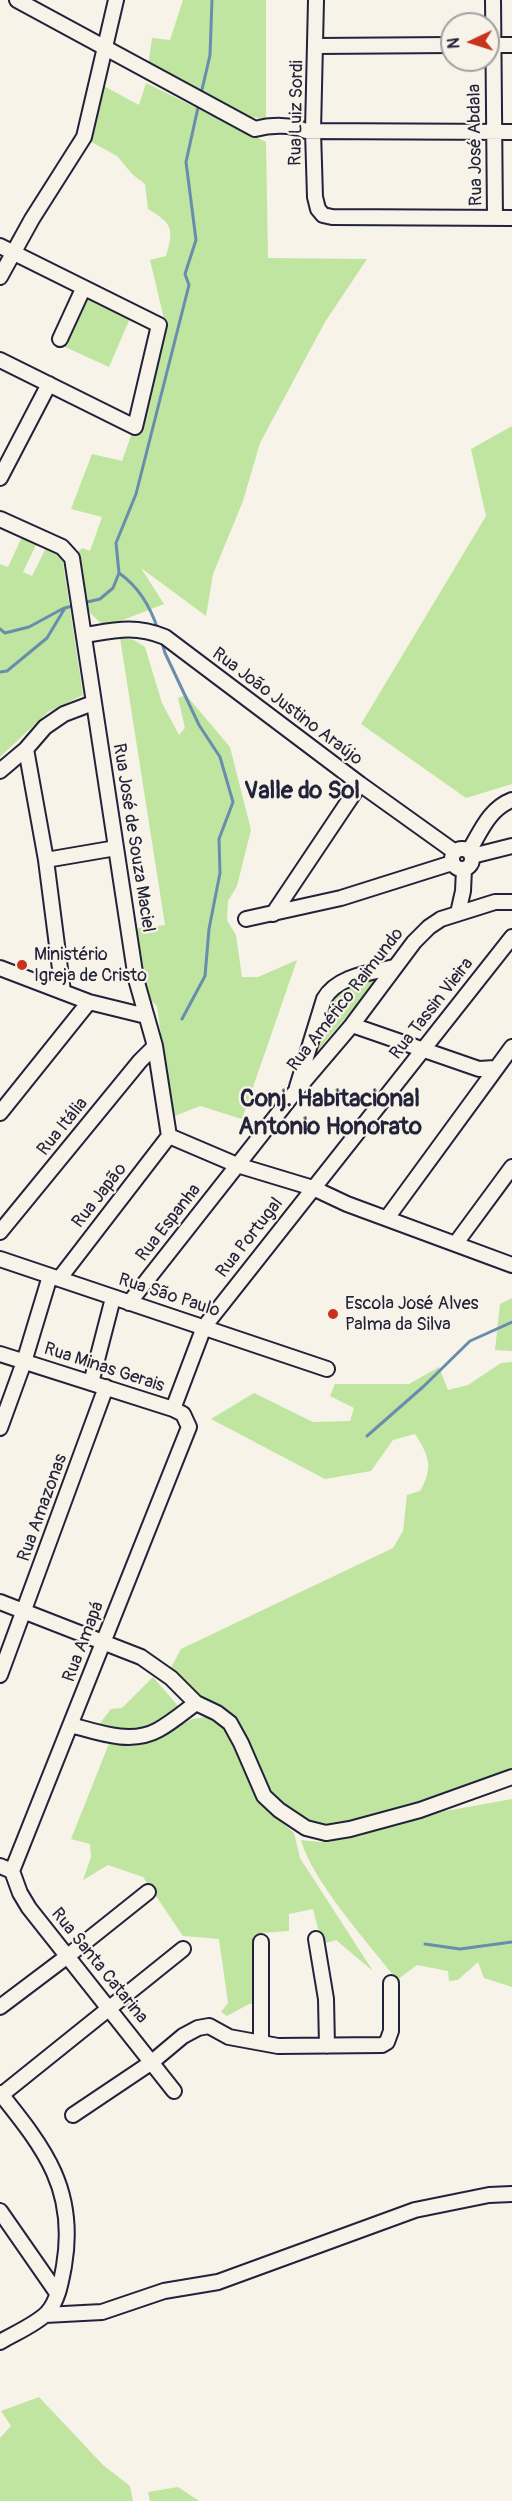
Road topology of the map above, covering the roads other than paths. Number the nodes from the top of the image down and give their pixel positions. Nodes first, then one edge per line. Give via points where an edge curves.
1 (17, 0) edge
2 (116, 0) edge
3 (316, 0) edge
4 (440, 45) edge
5 (316, 46) junction
6 (104, 49) junction
7 (491, 72) edge
8 (310, 131) junction
9 (493, 132) junction
10 (512, 132) edge
11 (495, 218) junction
12 (512, 218) edge
13 (0, 246) edge
14 (15, 253) junction
15 (0, 277) edge
16 (83, 289) junction
17 (60, 339) dead end
18 (0, 360) edge
19 (49, 384) junction
20 (0, 478) edge
21 (0, 519) edge
22 (85, 635) junction
23 (93, 704) junction
24 (26, 749) junction
25 (0, 771) edge
26 (360, 784) junction
27 (512, 800) edge
28 (512, 846) edge
29 (116, 848) junction
30 (471, 854) junction
31 (46, 860) junction
32 (457, 861) junction
33 (512, 902) edge
34 (458, 913) junction
35 (273, 914) junction
36 (246, 919) dead end
37 (512, 937) edge
38 (394, 967) junction
39 (0, 968) edge
40 (63, 992) junction
41 (89, 1002) junction
42 (146, 1016) junction
43 (352, 1025) junction
44 (155, 1046) junction
45 (512, 1047) edge
46 (424, 1050) junction
47 (495, 1068) junction
48 (295, 1092) junction
49 (3, 1104) edge
50 (169, 1136) junction
51 (237, 1165) junction
52 (512, 1167) edge
53 (312, 1188) junction
54 (387, 1218) junction
55 (0, 1229) edge
56 (456, 1243) junction
57 (0, 1259) edge
58 (512, 1265) edge
59 (54, 1277) junction
60 (113, 1298) junction
61 (129, 1303) junction
62 (204, 1327) junction
63 (0, 1354) edge
64 (24, 1362) junction
65 (327, 1369) dead end
66 (91, 1383) junction
67 (106, 1387) junction
68 (173, 1409) junction
69 (189, 1427) joint
70 (0, 1428) edge
71 (0, 1602) edge
72 (24, 1611) junction
73 (103, 1642) junction
74 (0, 1675) edge
75 (196, 1703) junction
76 (71, 1725) junction
77 (512, 1777) edge
78 (6, 1868) edge
79 (148, 1892) dead end
80 (316, 1939) dead end
81 (261, 1942) dead end
82 (183, 1949) dead end
83 (69, 1955) junction
84 (391, 1983) dead end
85 (0, 2007) edge
86 (110, 2007) junction
87 (261, 2043) junction
88 (327, 2046) junction
89 (152, 2062) junction
90 (174, 2091) dead end
91 (1, 2094) edge
92 (73, 2115) dead end
93 (512, 2194) edge
94 (0, 2211) edge
95 (57, 2293) junction
96 (45, 2315) junction
97 (0, 2342) edge

1 - 6 street
2 - 6 street
3 - 5 street, Rua Luiz Sordi
4 - 5 street
5 - 8 street, Rua Luiz Sordi
6 - 8 street via 255,129 298,127
6 - 14 street via 84,137
7 - 9 street, Rua José Abdala
8 - 9 street
8 - 11 street, Rua Luiz Sordi via 315,197 323,215
9 - 10 street
9 - 11 street, Rua José Abdala
11 - 12 street
13 - 14 street
14 - 15 street
14 - 16 street
16 - 17 street
16 - 19 street via 159,325 135,427
18 - 19 street
19 - 20 street
21 - 22 street, Rua José de Souza Maciel via 62,547 72,558
22 - 23 street, Rua José de Souza Maciel
22 - 26 street, Rua João Justino Araújo via 132,628 165,637
23 - 24 street via 55,720
23 - 29 street, Rua José de Souza Maciel
24 - 25 street
24 - 31 street
26 - 32 street, Rua João Justino Araújo
26 - 35 street
27 - 30 street via 490,815
28 - 30 street
29 - 31 street
29 - 42 street, Rua José de Souza Maciel via 136,979
30 - 32 street via 462,848
30 - 32 street via 470,866
31 - 40 street
32 - 34 street via 463,891
32 - 35 street via 341,898
33 - 34 street, Rua Américo Raimundo via 495,902
34 - 38 street, Rua Américo Raimundo via 429,927
35 - 36 street
37 - 46 street, Rua Tassin Vieira
38 - 43 street, Rua Américo Raimundo
38 - 48 street via 330,989
39 - 40 street
40 - 41 street
41 - 42 street
41 - 49 street
42 - 44 street, Rua José de Souza Maciel
43 - 46 street
43 - 48 street, Rua Américo Raimundo
44 - 50 street, Rua José de Souza Maciel
44 - 55 street, Rua Itália
45 - 47 street
46 - 47 street via 479,1069
46 - 53 street, Rua Tassin Vieira
47 - 54 street
48 - 51 street, Rua Américo Raimundo
50 - 51 street
50 - 59 street, Rua Japão
51 - 53 street
51 - 61 street, Rua Espanha
52 - 56 street
53 - 54 street
53 - 62 street, Rua Portugal
54 - 56 street
56 - 58 street
57 - 59 street, Rua São Paulo
59 - 60 street, Rua São Paulo
59 - 64 street, Rua Japão
60 - 61 street, Rua São Paulo
60 - 66 street
61 - 62 street, Rua São Paulo
62 - 65 street, Rua São Paulo
62 - 68 street, Rua Portugal
63 - 64 street, Rua Minas Gerais
64 - 66 street, Rua Minas Gerais
64 - 70 street, Rua Japão
66 - 67 street, Rua Minas Gerais
67 - 68 street, Rua Minas Gerais
67 - 72 street, Rua Amazonas
68 - 69 street, Rua Minas Gerais via 186,1417
69 - 73 street, Rua Amapá
71 - 72 street
72 - 73 street
72 - 74 street, Rua Amazonas
73 - 75 street via 141,1658 171,1678
73 - 76 street, Rua Amapá
75 - 76 street via 156,1732 132,1737
75 - 77 street via 230,1723 264,1796 306,1828 326,1833 420,1810
76 - 78 street, Rua Amapá
78 - 83 street, Rua Santa Catarina via 29,1908
79 - 83 street
80 - 88 street via 326,1999
81 - 87 street
82 - 86 street
83 - 85 street
83 - 86 street, Rua Santa Catarina
84 - 88 street via 391,2031 387,2042
86 - 89 street, Rua Santa Catarina
86 - 91 street
87 - 88 street
87 - 89 street via 229,2037 209,2026 183,2036
89 - 90 street, Rua Santa Catarina
89 - 92 street
91 - 95 street via 36,2138 64,2202 65,2256
93 - 96 street via 415,2210 218,2282 164,2291 102,2312
94 - 95 street
95 - 96 street
96 - 97 street

